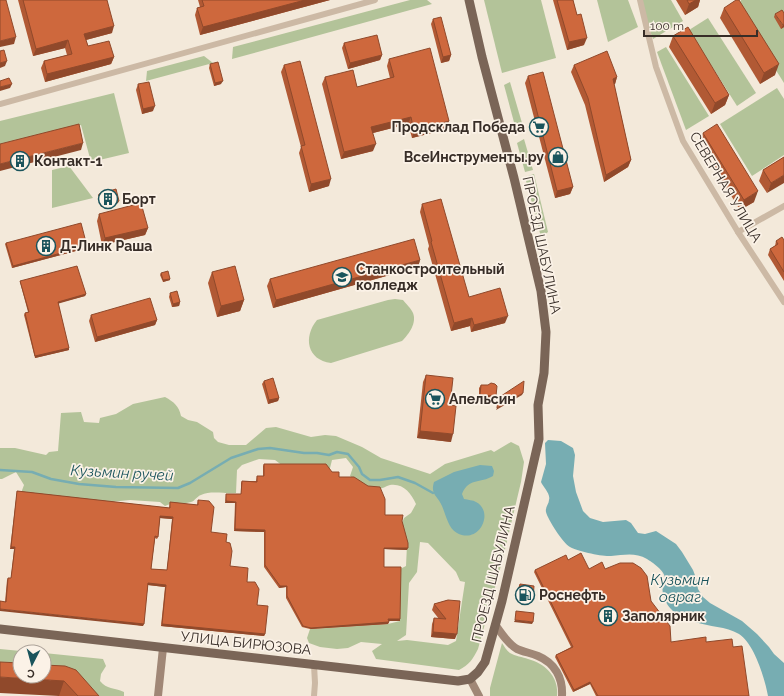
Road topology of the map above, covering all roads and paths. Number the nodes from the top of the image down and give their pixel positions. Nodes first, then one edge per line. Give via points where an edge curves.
1 (375, 0) edge
2 (469, 0) edge
3 (640, 0) edge
4 (0, 104) edge
5 (784, 206) edge
6 (738, 232) junction
7 (784, 302) edge
8 (496, 626) junction
9 (0, 629) edge
10 (163, 648) junction
11 (314, 665) junction
12 (470, 679) junction
13 (158, 696) edge
14 (314, 696) edge
15 (479, 696) edge
16 (562, 696) edge

1 - 4 street
2 - 8 main road, ПРОЕЗД ШАБУЛИНА via 541,291 546,332 544,373 538,405 539,439
3 - 6 street, СЕВЕРНАЯ УЛИЦА via 656,67 683,141
5 - 6 street
6 - 7 street, СЕВЕРНАЯ УЛИЦА
8 - 12 main road, ПРОЕЗД ШАБУЛИНА via 485,662
8 - 16 main road via 517,649 547,660 555,668 561,681
9 - 10 main road, УЛИЦА БИРЮЗОВА
10 - 11 main road, УЛИЦА БИРЮЗОВА
10 - 13 main road
11 - 12 main road, УЛИЦА БИРЮЗОВА via 458,681
11 - 14 street
12 - 15 main road

